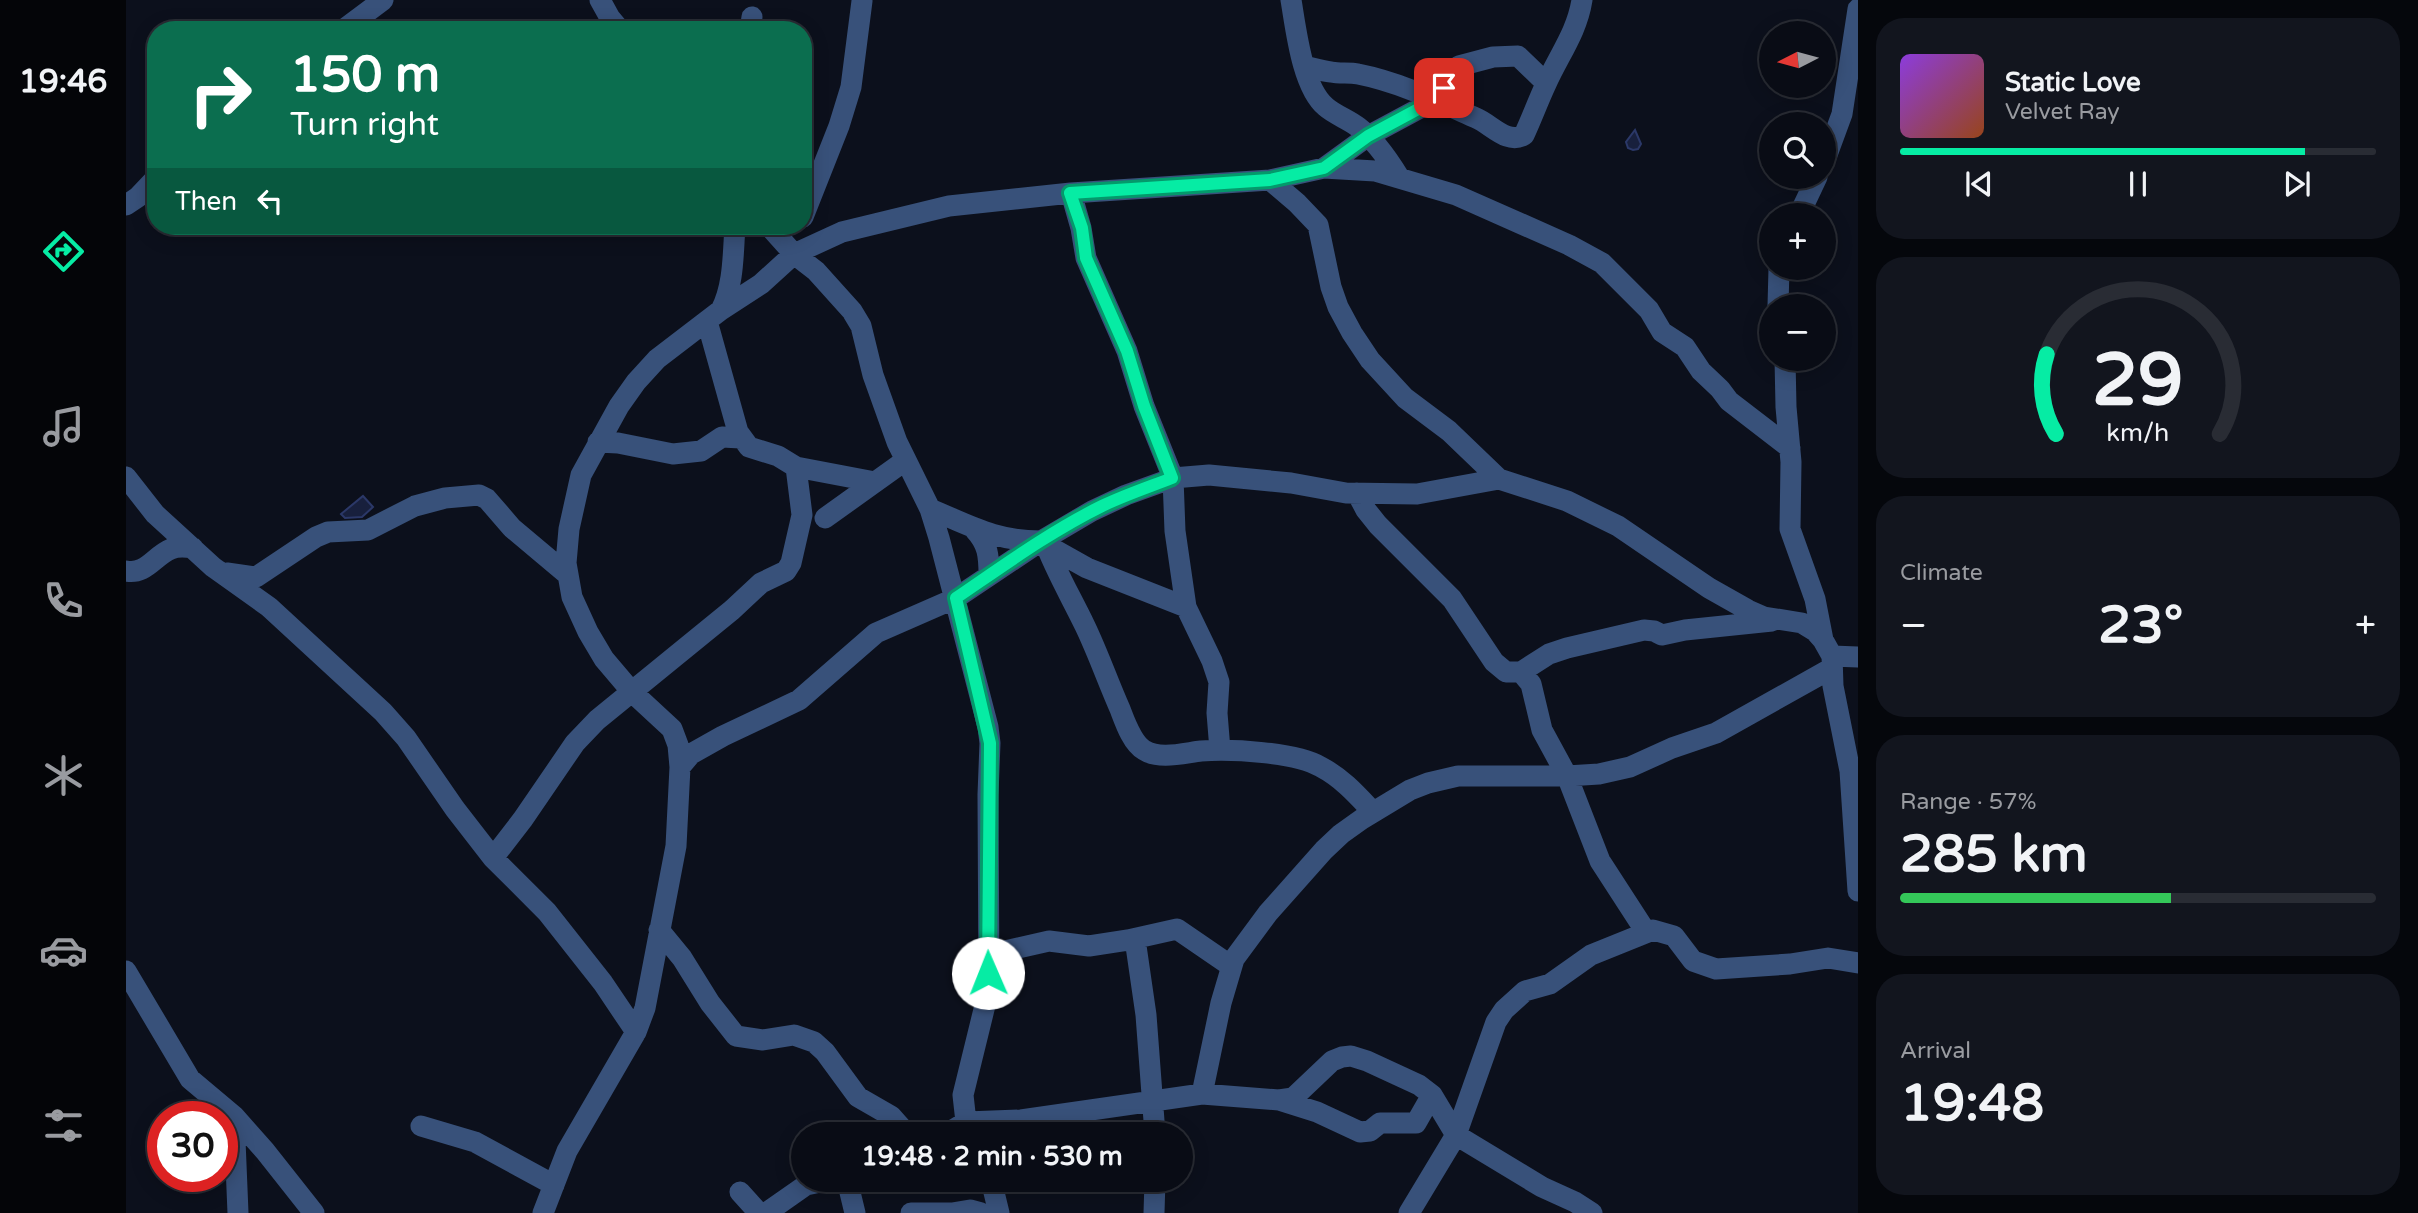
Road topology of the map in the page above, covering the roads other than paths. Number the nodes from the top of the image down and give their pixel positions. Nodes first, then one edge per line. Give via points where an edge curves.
1 (383, 0) edge
2 (1292, 0) edge
3 (1582, 0) edge
4 (862, 1) edge
5 (607, 2) edge
6 (1858, 9) edge
7 (355, 21) edge
8 (616, 21) edge
9 (1304, 66) junction
10 (1546, 83) junction
11 (1435, 100) junction
12 (1836, 130) edge
13 (1368, 136) junction
14 (1324, 168) junction
15 (1399, 177) junction
16 (1270, 180) junction
17 (147, 188) edge
18 (1070, 193) junction
19 (812, 194) edge
20 (126, 205) edge
21 (734, 235) edge
22 (777, 235) edge
23 (795, 235) edge
24 (790, 250) junction
25 (714, 315) junction
26 (1785, 371) edge
27 (741, 438) junction
28 (598, 442) junction
29 (1790, 448) junction
30 (906, 460) junction
31 (796, 467) junction
32 (126, 477) edge
33 (1172, 478) junction
34 (1499, 479) junction
35 (875, 482) junction
36 (1357, 493) junction
37 (930, 509) junction
38 (825, 518) dead end
39 (975, 530) junction
40 (1043, 542) junction
41 (193, 548) junction
42 (126, 571) edge
43 (222, 573) junction
44 (568, 575) junction
45 (989, 575) junction
46 (956, 598) junction
47 (1186, 607) junction
48 (1779, 620) junction
49 (1829, 655) junction
50 (1858, 657) edge
51 (1521, 672) junction
52 (632, 692) junction
53 (1220, 750) junction
54 (680, 767) junction
55 (1567, 776) junction
56 (1373, 812) junction
57 (493, 858) junction
58 (1858, 891) edge
59 (659, 930) junction
60 (1646, 932) junction
61 (1135, 939) junction
62 (987, 955) junction
63 (1858, 963) edge
64 (1231, 966) junction
65 (126, 971) edge
66 (636, 1032) junction
67 (1202, 1094) junction
68 (1432, 1095) junction
69 (1279, 1100) junction
70 (216, 1101) edge
71 (1151, 1103) junction
72 (238, 1121) edge
73 (896, 1122) edge
74 (967, 1122) edge
75 (1008, 1122) edge
76 (1153, 1122) edge
77 (421, 1126) dead end
78 (1456, 1135) junction
79 (554, 1185) junction
80 (237, 1192) edge
81 (740, 1192) dead end
82 (796, 1192) edge
83 (850, 1192) edge
84 (994, 1192) edge
85 (1155, 1192) edge
86 (238, 1213) edge
87 (314, 1213) edge
88 (543, 1213) edge
89 (760, 1213) edge
90 (766, 1213) edge
91 (855, 1213) edge
92 (911, 1213) edge
93 (981, 1213) edge
94 (999, 1213) edge
95 (1154, 1213) edge
96 (1409, 1213) edge
97 (1592, 1213) edge

1 - 7 street
2 - 9 street
3 - 10 street via 1569,44
4 - 19 street via 851,87
5 - 8 street
6 - 12 street
9 - 11 street via 1367,76
9 - 13 street via 1325,107
10 - 11 street via 1518,57 1493,57 1459,66
10 - 11 street via 1524,135 1513,139
11 - 13 street
13 - 14 street
13 - 15 street
14 - 15 street
14 - 16 street
15 - 29 street via 1457,195 1602,263 1649,310 1662,332 1685,347 1728,401
16 - 18 street
16 - 34 street via 1318,225 1338,307 1370,360 1405,398 1449,431
17 - 20 street
18 - 24 street via 948,206
18 - 33 street via 1086,258 1127,351
21 - 25 street via 727,300
22 - 24 street
23 - 24 street
24 - 25 street via 761,284
24 - 30 street via 816,271 861,326 873,375
25 - 27 street
25 - 28 street via 657,359 636,382
26 - 29 street
27 - 28 street via 722,437 701,451 673,454
27 - 31 street via 749,447
28 - 44 street via 581,475 569,528
29 - 49 street via 1790,529
30 - 35 street
30 - 37 street
31 - 35 street
31 - 52 street via 802,515 786,571 761,583
32 - 41 street via 155,514
33 - 36 street via 1209,475
33 - 40 street via 1103,505
33 - 47 street
34 - 36 street via 1417,494
34 - 48 street via 1567,501 1618,526 1709,588 1748,610
35 - 38 street
36 - 51 street via 1378,525 1452,599 1494,662 1506,672
37 - 39 street
37 - 46 street
39 - 40 street
39 - 45 street via 985,541
40 - 45 street
40 - 47 street via 1087,568
40 - 53 street via 1136,744 1151,754
41 - 42 street via 170,549 138,571
41 - 43 street
43 - 44 street via 256,577 316,537 368,530 415,506 479,495
43 - 57 street via 269,607 383,712
44 - 52 street via 572,597 588,632
45 - 46 street
46 - 54 street via 876,633 799,700 730,732 691,754
46 - 62 street via 990,743
47 - 53 street via 1217,673
48 - 49 street via 1802,623 1815,631
48 - 51 street via 1662,635 1649,630 1625,634 1549,653
49 - 50 street
49 - 55 street via 1716,733 1630,767
49 - 58 street via 1850,771
51 - 55 street via 1533,690 1542,730
52 - 54 street via 672,729
52 - 57 street via 575,743
53 - 56 street via 1318,765 1348,786
54 - 59 street via 676,846
55 - 56 street via 1458,776 1428,783
55 - 60 street via 1601,861
56 - 64 street via 1324,850 1268,913
57 - 66 street via 547,912
59 - 66 street via 645,1008
59 - 73 street via 736,1036 763,1040 794,1035 814,1042 858,1097
60 - 63 street via 1669,933 1693,961 1716,969 1828,958
60 - 78 street via 1591,956 1550,984 1525,991 1504,1010 1486,1047
61 - 62 street via 1089,946 1049,941
61 - 64 street via 1177,929
61 - 71 street via 1146,1015
62 - 74 street via 989,989 963,1095
64 - 67 street
65 - 70 street via 190,1079
66 - 79 street via 567,1151
67 - 69 street
67 - 71 street
68 - 69 street via 1416,1123 1380,1123 1364,1132
68 - 69 street via 1367,1061 1342,1056 1325,1066 1302,1092
68 - 78 street
71 - 75 street
71 - 76 street
72 - 87 street
77 - 79 street via 475,1142
78 - 96 street
78 - 97 street
79 - 88 street
80 - 86 street
81 - 89 street
82 - 90 street
83 - 91 street
84 - 94 street
85 - 95 street
92 - 93 street

